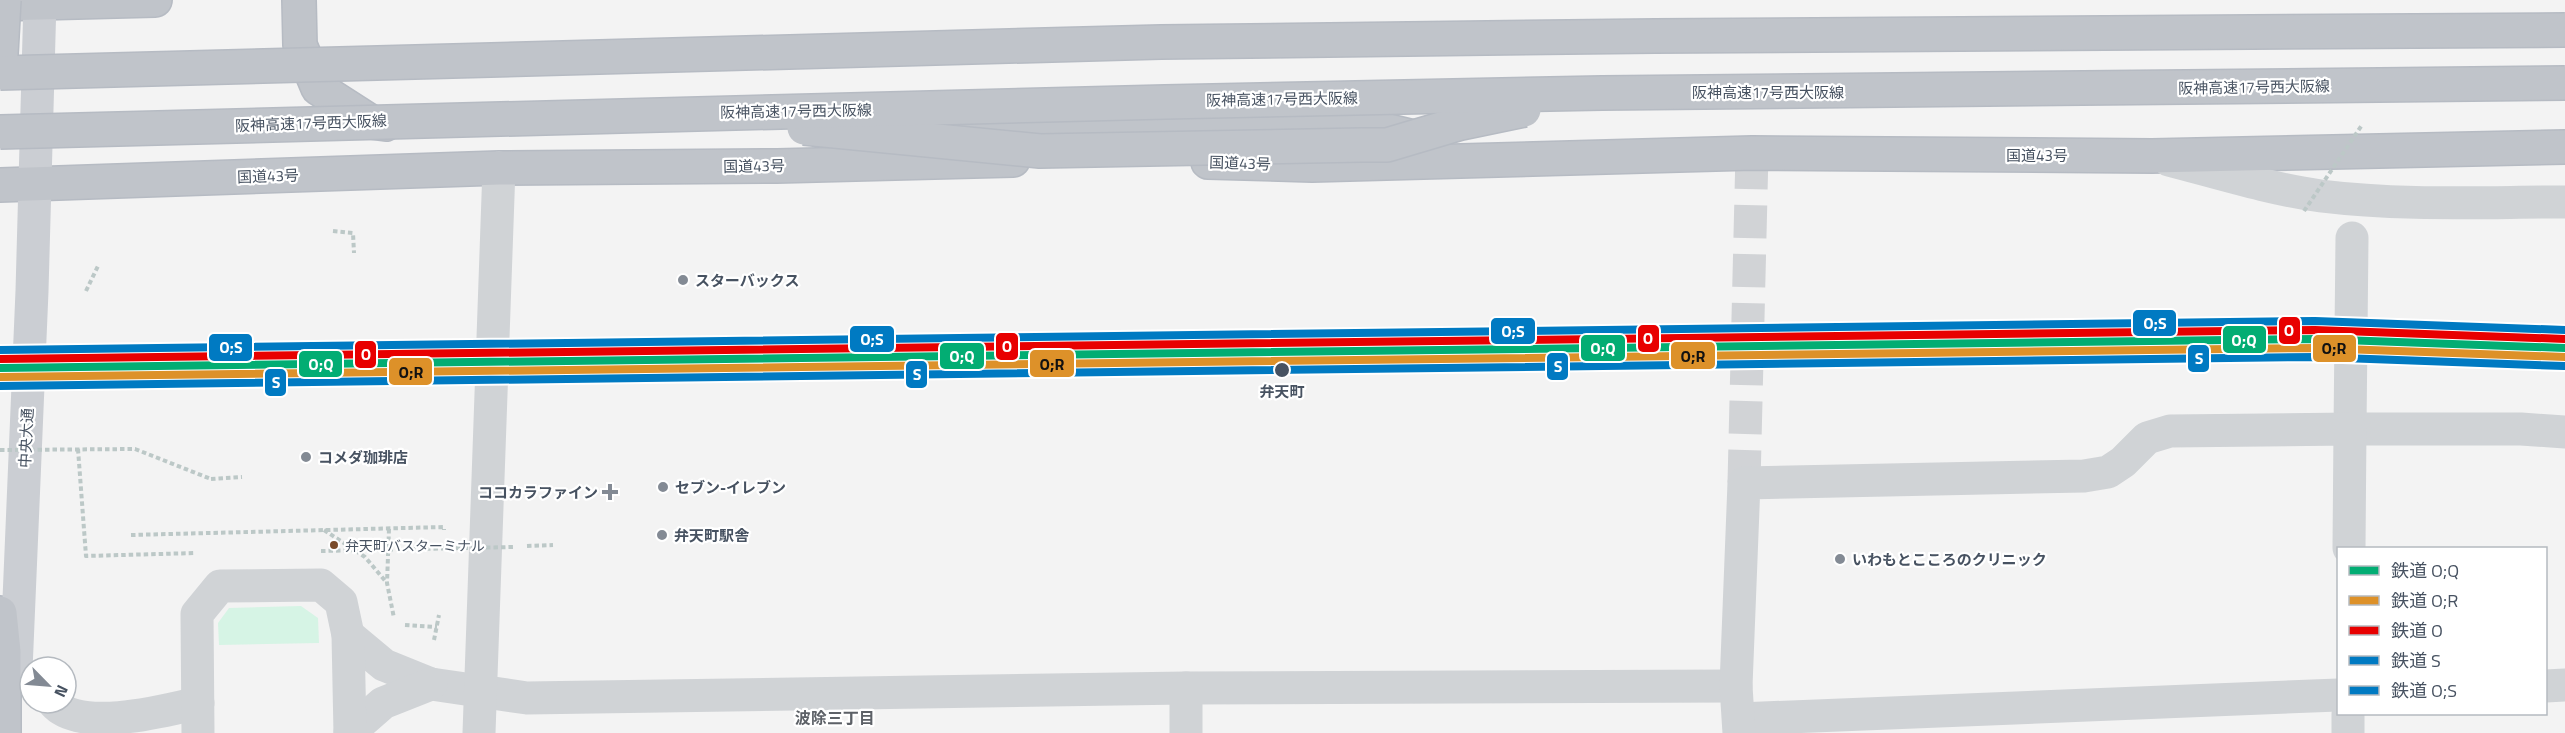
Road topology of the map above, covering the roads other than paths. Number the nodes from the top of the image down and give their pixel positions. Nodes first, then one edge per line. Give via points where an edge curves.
1 (4, 0) edge
2 (156, 0) edge
3 (299, 0) edge
4 (40, 1) edge
5 (0, 4) edge
6 (2565, 30) edge
7 (0, 72) edge
8 (2565, 83) edge
9 (1602, 93) junction
10 (683, 113) junction
11 (0, 132) edge
12 (2565, 147) edge
13 (2152, 156) junction
14 (1508, 159) junction
15 (499, 168) junction
16 (35, 184) junction
17 (0, 185) edge
18 (2565, 202) edge
19 (2352, 238) dead end
20 (2350, 429) junction
21 (2565, 432) edge
22 (2349, 547) edge
23 (0, 613) edge
24 (348, 635) junction
25 (23, 655) edge
26 (431, 684) junction
27 (2565, 685) edge
28 (1736, 686) junction
29 (2547, 686) edge
30 (1186, 688) junction
31 (480, 692) junction
32 (2337, 695) edge
33 (19, 715) edge
34 (76, 715) edge
35 (2348, 715) edge
36 (198, 718) edge
37 (1739, 726) edge
38 (350, 732) edge
39 (4, 733) edge
40 (17, 733) edge
41 (479, 733) edge
42 (1186, 733) edge
43 (2348, 733) edge

1 - 7 highway, bridge
2 - 4 highway
3 - 14 highway, 国道43号 via 300,45 318,88 371,122 460,134 892,124 1351,122
4 - 5 highway
4 - 16 main road, 中央大通
6 - 7 highway, bridge via 1161,42
8 - 9 highway, 阪神高速17号西大阪線, bridge
9 - 10 highway, 阪神高速17号西大阪線, bridge
9 - 10 highway, bridge via 1461,123 1387,145 1362,146 1040,151
10 - 11 highway, 阪神高速17号西大阪線, bridge
12 - 13 highway, 国道43号
13 - 14 highway, 国道43号 via 1752,153
13 - 18 street via 2321,196 2408,202
14 - 15 highway, 国道43号 via 1312,165 1079,158
15 - 16 highway, 国道43号
15 - 31 street
16 - 17 highway, 国道43号
16 - 25 main road, 中央大通
19 - 20 street
20 - 21 street
20 - 22 street
20 - 28 street via 2170,430 2147,438 2108,472 2084,476 1744,483
23 - 39 highway
24 - 26 street via 384,665
24 - 36 street via 341,602 321,585 220,586 197,614
24 - 38 street
26 - 31 street
26 - 38 street via 383,703
27 - 29 street
28 - 30 street
28 - 37 street
30 - 31 street via 527,698
30 - 42 street
31 - 41 street
32 - 37 street
33 - 40 main road, 中央大通
34 - 36 street
35 - 43 street

